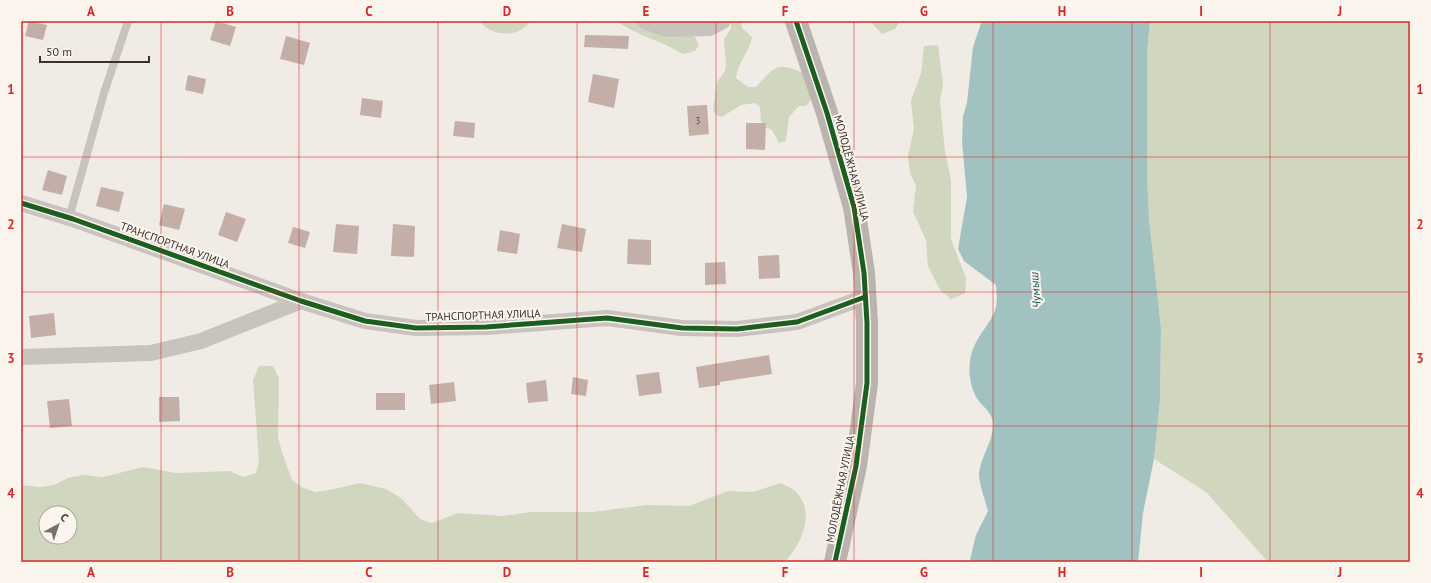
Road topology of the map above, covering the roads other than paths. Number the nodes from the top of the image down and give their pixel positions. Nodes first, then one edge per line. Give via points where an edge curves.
1 (128, 21) edge
2 (646, 21) edge
3 (723, 21) edge
4 (796, 21) edge
5 (21, 203) edge
6 (69, 218) junction
7 (865, 297) junction
8 (301, 301) junction
9 (21, 357) edge
10 (835, 562) edge

1 - 6 lane via 104,93
2 - 3 street via 666,30 710,28
4 - 7 street, МОЛОДЁЖНАЯ УЛИЦА via 827,113 854,208
5 - 6 street, ТРАНСПОРТНАЯ УЛИЦА
6 - 8 street, ТРАНСПОРТНАЯ УЛИЦА
7 - 8 street, ТРАНСПОРТНАЯ УЛИЦА via 797,322 737,329 682,328 607,318 486,327 416,328 365,321
7 - 10 street, МОЛОДЁЖНАЯ УЛИЦА via 867,382 856,466
8 - 9 street via 201,341 151,353

